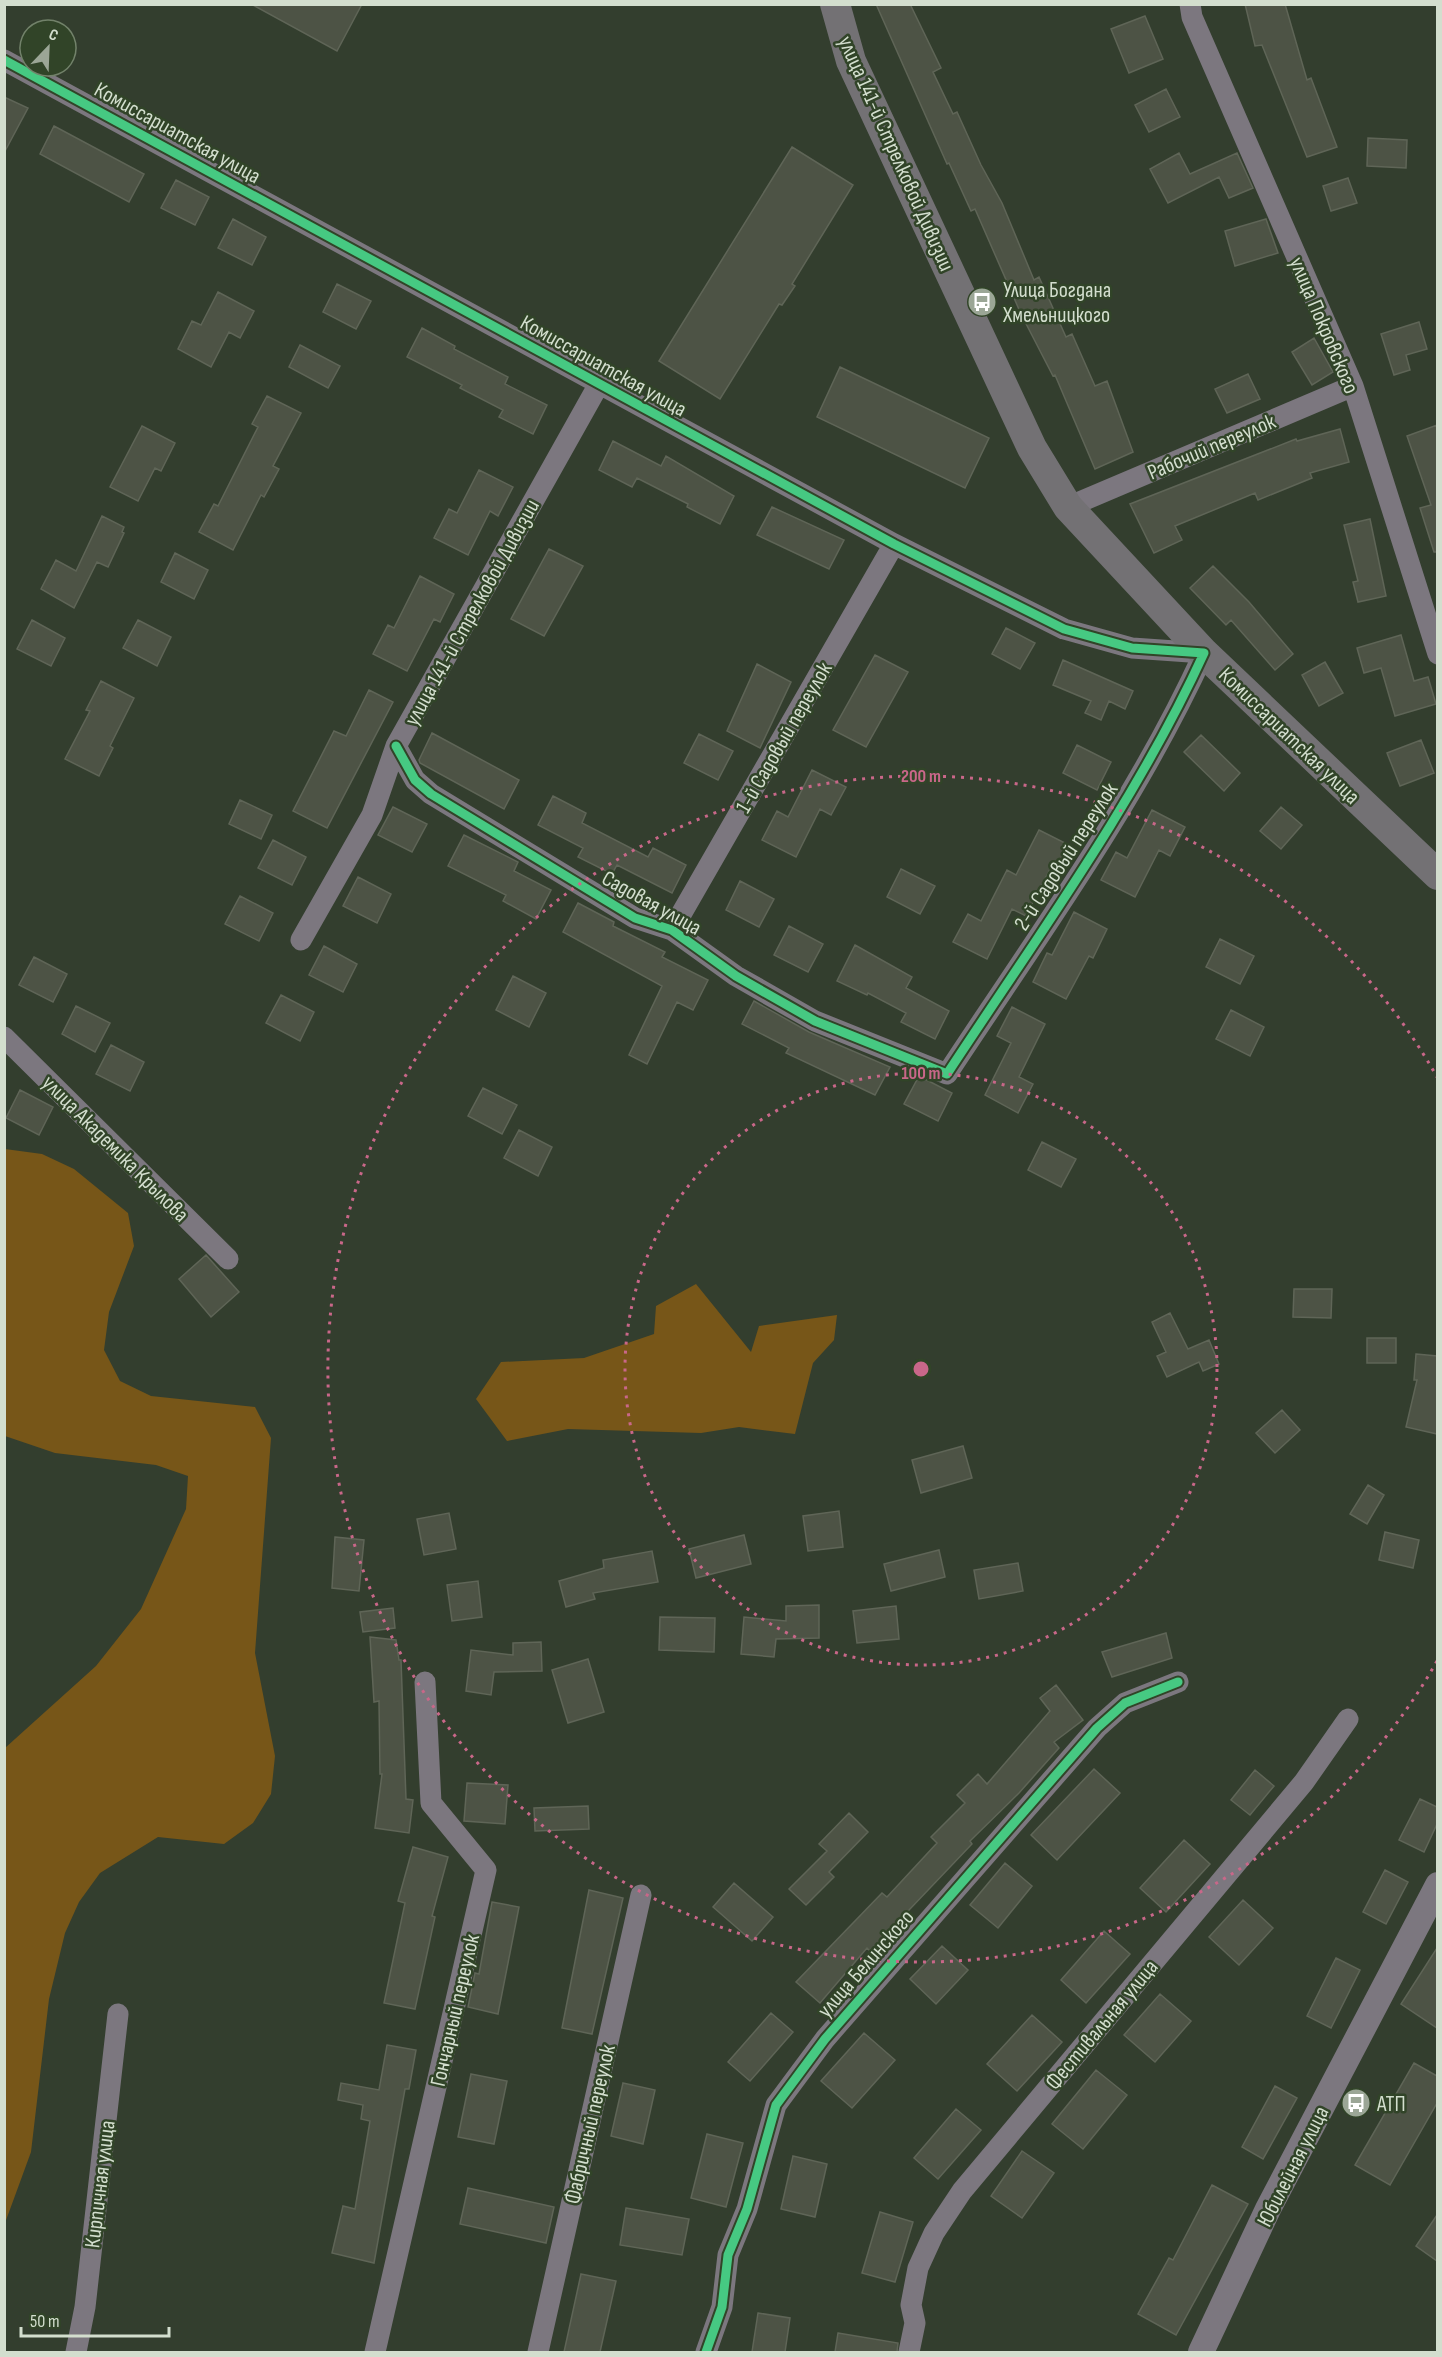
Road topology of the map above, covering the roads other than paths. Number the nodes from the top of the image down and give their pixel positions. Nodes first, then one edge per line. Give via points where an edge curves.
1 (835, 4) edge
2 (1190, 4) edge
3 (4, 60) edge
4 (599, 384) junction
5 (1353, 387) junction
6 (1068, 507) junction
7 (894, 544) junction
8 (1204, 653) junction
9 (1437, 654) edge
10 (396, 746) junction
11 (1437, 875) edge
12 (672, 930) junction
13 (301, 940) dead end
14 (4, 1036) edge
15 (947, 1074) joint
16 (228, 1259) dead end
17 (425, 1682) dead end
18 (1178, 1682) dead end
19 (1348, 1719) dead end
20 (1437, 1886) edge
21 (641, 1895) dead end
22 (118, 2014) dead end
23 (76, 2352) edge
24 (375, 2352) edge
25 (538, 2352) edge
26 (706, 2352) edge
27 (909, 2352) edge
28 (1201, 2352) edge

1 - 6 main road, улица 141-й Стрелковой Дивизии via 851,61 1032,448
2 - 5 street, улица Покровского via 1192,17
3 - 4 street, Комиссариатская улица
4 - 7 street, Комиссариатская улица
4 - 10 street, улица 141-й Стрелковой Дивизии
5 - 6 street, Рабочий переулок
5 - 9 street, улица Покровского
6 - 8 main road, улица 141-й Стрелковой Дивизии
7 - 8 street, Комиссариатская улица via 1064,629 1132,648
7 - 12 street, 1-й Садовый переулок
8 - 11 main road, Комиссариатская улица
8 - 15 street, 2-й Садовый переулок via 1179,708 1118,813
10 - 12 street, Садовая улица via 415,780 431,794 635,918
10 - 13 street, улица 141-й Стрелковой Дивизии via 372,815
12 - 15 street, Садовая улица via 736,976 815,1020
14 - 16 street, улица Академика Крылова
17 - 24 street, Гончарный переулок via 431,1803 486,1870
18 - 26 street, улица Белинского via 1125,1703 1097,1728 798,2073 776,2105 767,2130 747,2209 728,2255 722,2307
19 - 27 street, Фестивальная улица via 1304,1782 939,2224 918,2268 911,2305 915,2323
20 - 28 street, Юбилейная улица via 1269,2209
21 - 25 street, Фабричный переулок
22 - 23 street, Кирпичная улица via 85,2307

